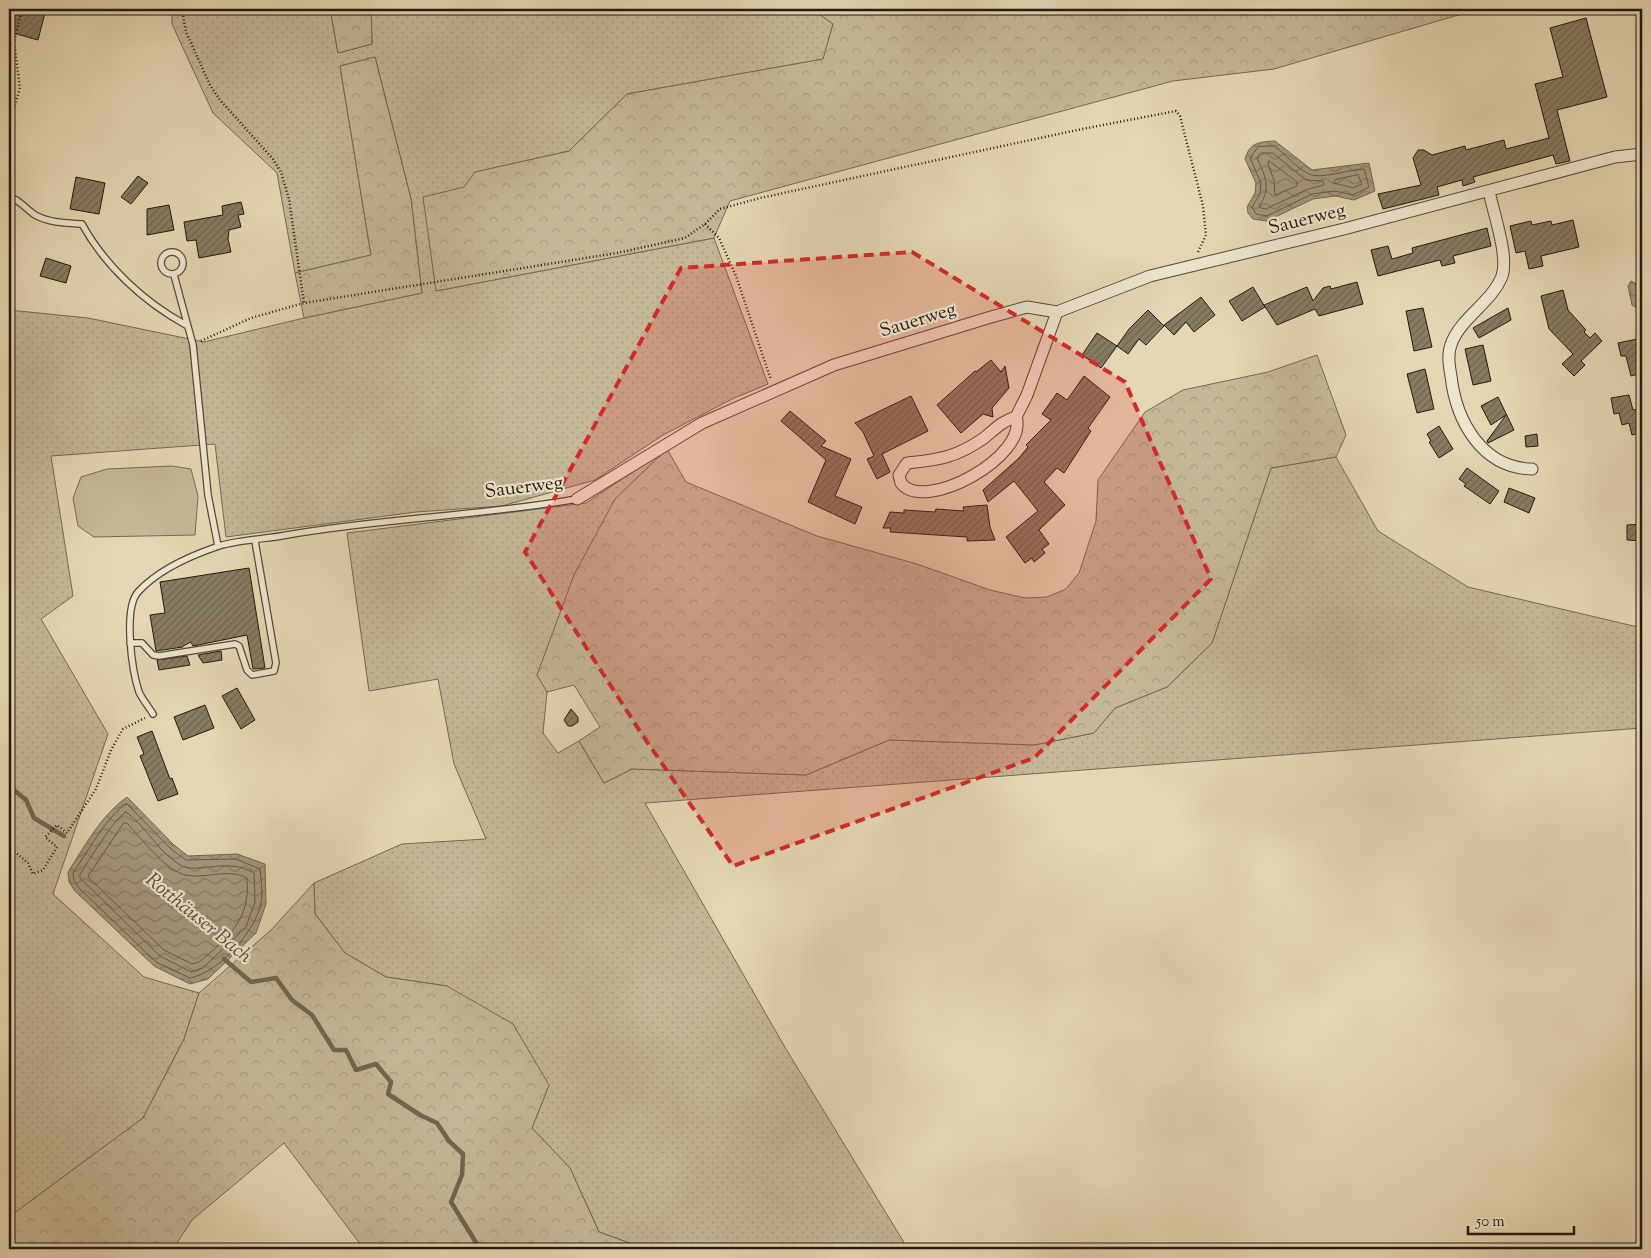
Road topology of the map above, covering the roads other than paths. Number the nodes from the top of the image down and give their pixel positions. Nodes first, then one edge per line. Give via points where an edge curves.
1 (1642, 154) edge
2 (1489, 191) junction
3 (9, 197) edge
4 (174, 275) junction
5 (1057, 312) junction
6 (186, 325) junction
7 (1016, 417) junction
8 (1532, 469) dead end
9 (577, 500) joint
10 (255, 541) junction
11 (218, 546) junction
12 (130, 643) junction
13 (153, 714) road end

1 - 2 street, Sauerweg via 1615,157
2 - 5 street, Sauerweg via 1344,230 1150,276
2 - 8 street via 1504,261 1502,275 1451,344 1452,387 1470,436 1482,449 1504,463 1519,469
3 - 6 lane via 51,222 82,224 102,254 131,285
4 - 4 lane via 181,270 183,263 180,255 173,251 160,259 166,274
4 - 6 lane
5 - 7 street
5 - 9 street, Sauerweg via 1027,308 834,365 702,423
6 - 11 lane via 193,345 208,495
7 - 7 street via 1007,419 982,439 950,456 907,463 899,475 901,483 911,490 935,490 982,472 1009,444 1018,423
9 - 10 lane, Sauerweg via 334,527
10 - 11 lane, Sauerweg
10 - 12 lane via 276,663 274,671 252,675 247,670 239,646 235,644 159,656 153,655 142,643
11 - 12 lane, Sauerweg via 166,571 137,594 132,604
12 - 13 lane, Sauerweg via 139,693

